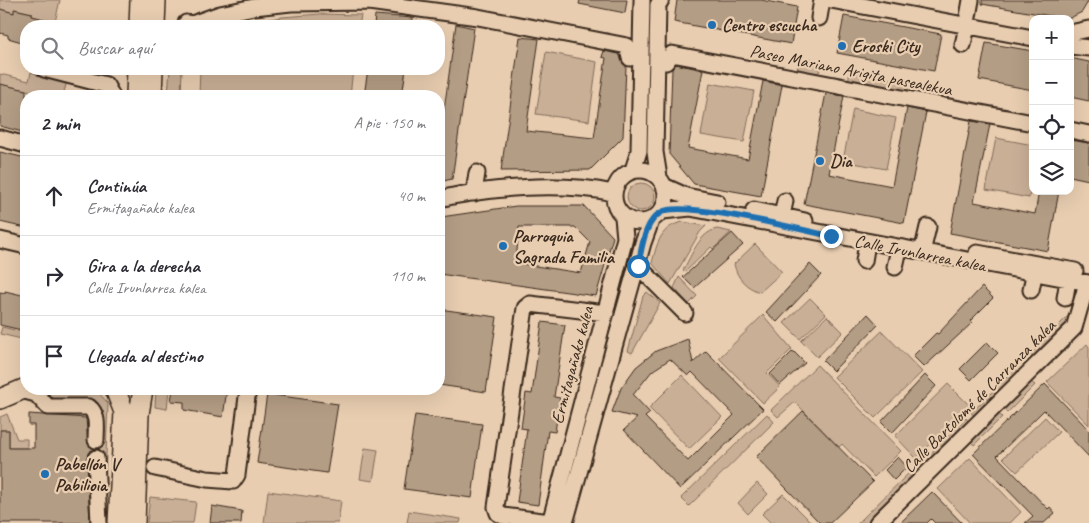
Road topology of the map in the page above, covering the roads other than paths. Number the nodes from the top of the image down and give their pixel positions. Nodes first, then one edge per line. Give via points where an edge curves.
1 (140, 0) edge
2 (156, 0) edge
3 (642, 0) edge
4 (661, 0) edge
5 (822, 0) edge
6 (831, 0) edge
7 (878, 0) edge
8 (971, 0) edge
9 (819, 18) dead end
10 (139, 20) edge
11 (154, 20) edge
12 (203, 20) edge
13 (967, 22) junction
14 (1089, 29) edge
15 (1029, 30) edge
16 (1074, 32) edge
17 (1029, 37) edge
18 (963, 45) dead end
19 (1074, 46) edge
20 (1089, 48) edge
21 (630, 58) dead end
22 (666, 62) dead end
23 (67, 75) edge
24 (138, 75) edge
25 (153, 75) edge
26 (109, 90) edge
27 (136, 90) edge
28 (152, 90) edge
29 (1029, 122) edge
30 (1074, 131) edge
31 (1089, 134) edge
32 (0, 138) edge
33 (20, 143) edge
34 (632, 170) junction
35 (477, 173) dead end
36 (662, 182) junction
37 (474, 193) junction
38 (614, 194) junction
39 (445, 198) edge
40 (785, 201) dead end
41 (657, 216) junction
42 (782, 216) junction
43 (623, 217) junction
44 (928, 227) dead end
45 (0, 240) edge
46 (867, 243) junction
47 (924, 244) junction
48 (20, 245) edge
49 (899, 249) junction
50 (864, 261) dead end
51 (638, 266) junction
52 (895, 268) dead end
53 (1069, 268) junction
54 (1034, 275) junction
55 (1088, 280) edge
56 (1031, 290) dead end
57 (1065, 298) dead end
58 (606, 313) junction
59 (685, 313) dead end
60 (20, 390) edge
61 (37, 395) edge
62 (117, 395) edge
63 (141, 395) edge
64 (247, 395) edge
65 (0, 399) edge
66 (96, 440) dead end
67 (96, 458) dead end
68 (155, 468) dead end
69 (99, 523) edge
70 (118, 523) edge
71 (135, 523) edge
72 (555, 523) edge
73 (877, 523) edge

1 - 10 main road
2 - 11 main road
3 - 34 street via 639,151
4 - 36 street via 658,5 655,152
5 - 9 street
6 - 13 street
7 - 13 street
8 - 13 street
12 - 21 street via 254,7 291,3 379,3 478,17 627,46
13 - 15 street
13 - 17 street
13 - 18 street
14 - 16 street
19 - 20 street
22 - 29 street, Paseo Mariano Arigita pasealekua via 672,54
23 - 26 street via 106,85
24 - 27 main road
25 - 28 main road
30 - 31 street
32 - 33 street
34 - 36 street via 646,170
34 - 38 street via 616,184
35 - 37 street
36 - 41 street via 667,199
36 - 42 street, Calle Irunlarrea kalea via 686,196
37 - 38 street via 550,188
37 - 39 street
38 - 43 street via 615,206
40 - 42 street
41 - 43 street via 641,223
41 - 46 street, Calle Irunlarrea kalea via 690,208
41 - 51 street, Ermitagañako kalea
42 - 47 street, Calle Irunlarrea kalea
43 - 58 street, Ermitagañako kalea via 625,238
44 - 47 street
45 - 48 street
46 - 49 street, Calle Irunlarrea kalea
46 - 50 street
47 - 53 street, Calle Irunlarrea kalea
49 - 52 street
49 - 54 street, Calle Irunlarrea kalea
51 - 59 street
51 - 72 street, Ermitagañako kalea via 590,463
53 - 54 street, Calle Irunlarrea kalea
53 - 55 street, Calle Irunlarrea kalea
53 - 57 street
54 - 56 street
55 - 73 street, Calle Bartolomé de Carranza kalea via 1074,328
58 - 72 street, Ermitagañako kalea
58 - 72 street via 530,304 525,308 496,508 503,516
60 - 65 main road
61 - 66 street via 48,407 84,406 94,411
62 - 70 main road via 124,412
63 - 71 main road
64 - 68 street via 237,475 233,480 203,478
67 - 69 street

